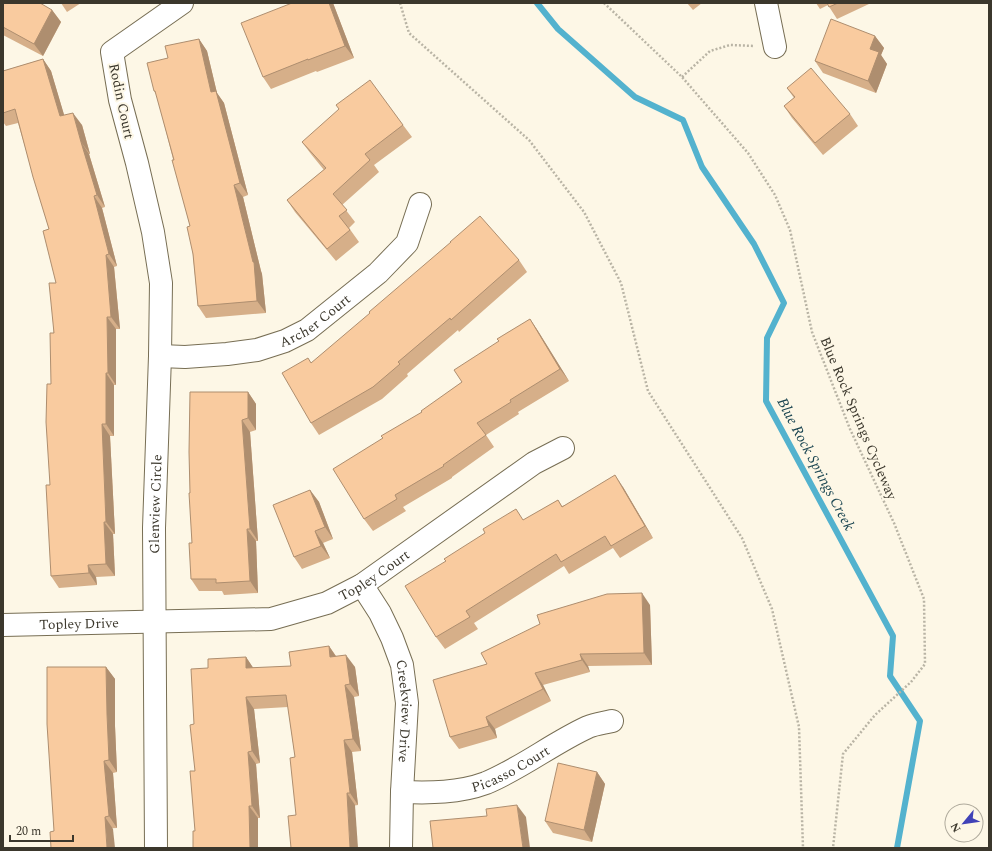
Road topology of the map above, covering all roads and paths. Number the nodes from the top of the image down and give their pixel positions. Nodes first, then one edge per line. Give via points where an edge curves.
1 (182, 3) edge
2 (400, 3) edge
3 (604, 3) edge
4 (766, 3) edge
5 (730, 45) dead end
6 (775, 47) dead end
7 (682, 77) junction
8 (137, 163) joint
9 (420, 204) dead end
10 (160, 356) junction
11 (563, 448) dead end
12 (362, 584) junction
13 (155, 622) junction
14 (3, 625) edge
15 (612, 721) dead end
16 (402, 792) junction
17 (156, 848) edge
18 (401, 848) edge
19 (803, 848) edge
20 (833, 848) edge

1 - 8 street, Rodin Court via 112,52 120,100
2 - 19 path via 409,33 529,140 584,212 621,282 648,391 742,538 772,609 799,727
3 - 7 path, Blue Rock Springs Cycleway
4 - 6 street
5 - 7 path via 710,51
7 - 20 path, Blue Rock Springs Cycleway via 748,153 775,195 790,230 812,332 850,429 894,524 924,599 924,664 911,682 875,715 843,754
8 - 10 street, Glenview Circle via 153,232 161,283
9 - 10 street, Archer Court via 407,243 378,272 307,330 257,350 185,357
10 - 13 street, Glenview Circle via 154,528
11 - 12 street, Topley Court via 534,463
12 - 13 street, Topley Court via 327,603 271,619
12 - 16 street, Creekview Drive via 380,613 402,665 407,703
13 - 14 street, Topley Drive
13 - 17 street, Glenview Circle
15 - 16 street, Picasso Court via 590,726 485,783 457,791
16 - 18 street, Creekview Drive

